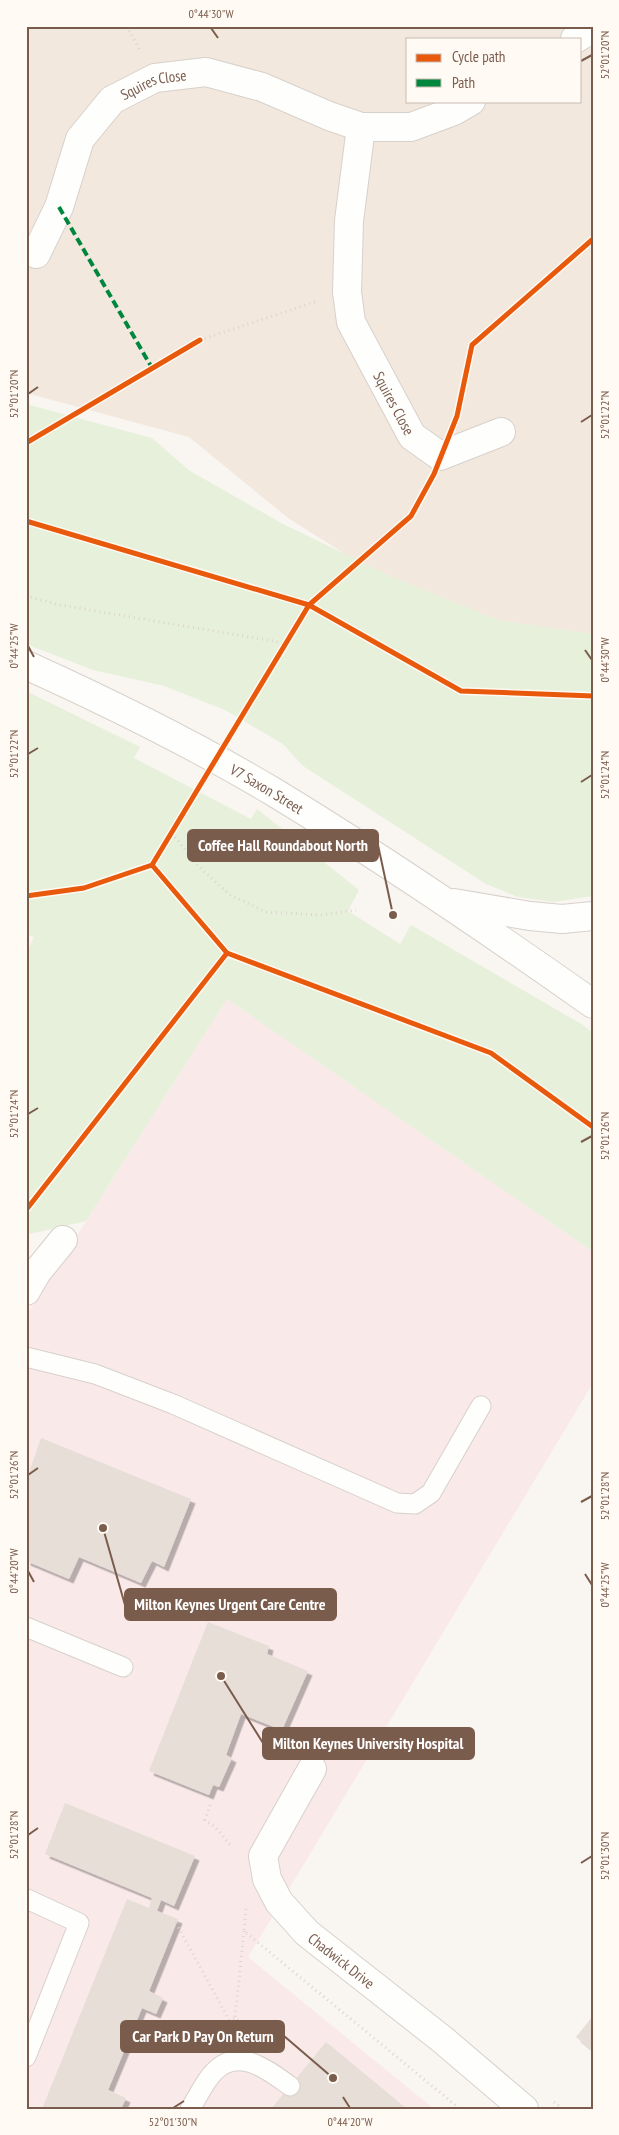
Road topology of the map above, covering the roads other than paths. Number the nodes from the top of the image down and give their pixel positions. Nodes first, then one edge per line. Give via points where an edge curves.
1 (592, 28) edge
2 (577, 38) edge
3 (469, 102) edge
4 (361, 127) junction
5 (36, 254) dead end
6 (501, 432) dead end
7 (26, 665) edge
8 (443, 901) junction
9 (593, 916) edge
10 (593, 1004) edge
11 (63, 1240) dead end
12 (30, 1276) edge
13 (26, 1357) edge
14 (481, 1406) dead end
15 (26, 1627) edge
16 (123, 1667) dead end
17 (312, 1769) dead end
18 (26, 1902) edge
19 (26, 2057) edge
20 (290, 2086) dead end
21 (190, 2109) edge
22 (524, 2109) edge

1 - 2 street
3 - 4 street, Squires Close via 410,127
4 - 5 street, Squires Close via 262,87 206,72 155,78 112,100 80,139 59,207
4 - 6 street, Squires Close via 349,221 347,292 351,322 412,436 440,456
7 - 8 street, V7 Saxon Street via 152,725 271,791
8 - 9 street via 530,916 562,919
8 - 10 street, V7 Saxon Street
11 - 12 street
13 - 14 lane via 95,1374 173,1404 397,1503 414,1504 431,1493
15 - 16 lane
17 - 22 street, Chadwick Drive via 263,1856 267,1879 278,1902 307,1933 443,2040
18 - 19 lane via 79,1923
20 - 21 lane via 259,2065 243,2060 227,2062 214,2072

